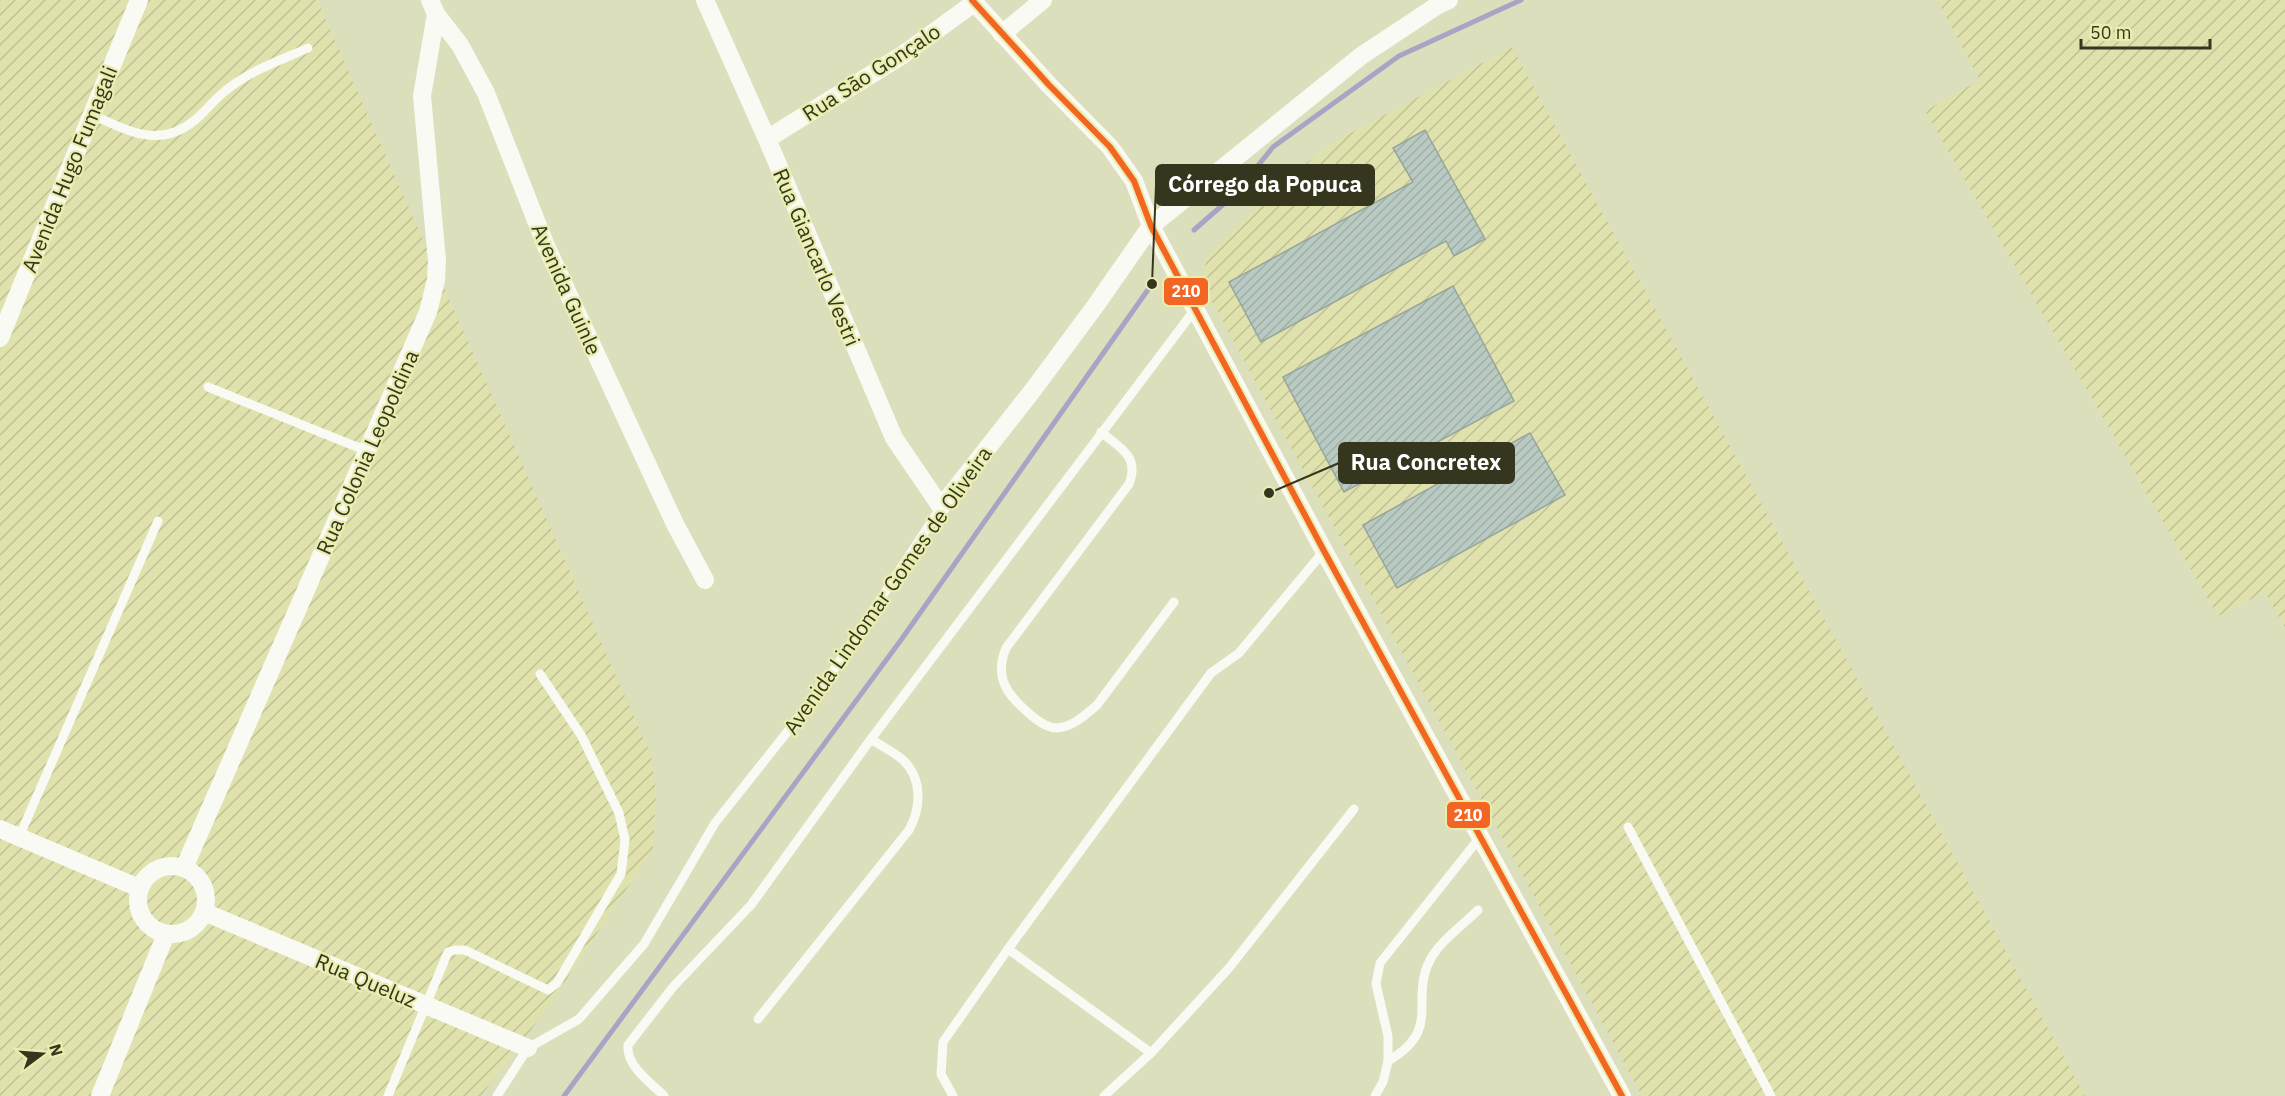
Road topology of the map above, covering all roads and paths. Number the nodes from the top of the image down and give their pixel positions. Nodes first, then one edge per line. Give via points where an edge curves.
1 (139, 0) edge
2 (705, 0) edge
3 (1043, 0) edge
4 (1449, 0) edge
5 (973, 2) edge
6 (433, 7) edge
7 (1002, 34) junction
8 (308, 48) dead end
9 (92, 114) junction
10 (767, 139) junction
11 (1151, 226) junction
12 (1196, 308) junction
13 (0, 338) edge
14 (208, 387) dead end
15 (1101, 432) junction
16 (367, 452) junction
17 (940, 507) junction
18 (158, 521) dead end
19 (1324, 551) junction
20 (705, 580) dead end
21 (1174, 603) dead end
22 (540, 674) dead end
23 (871, 739) junction
24 (1354, 809) dead end
25 (1628, 827) dead end
26 (0, 829) edge
27 (1481, 836) junction
28 (19, 837) junction
29 (184, 867) junction
30 (139, 888) junction
31 (1478, 910) dead end
32 (204, 912) junction
33 (166, 934) junction
34 (1008, 949) junction
35 (426, 1005) junction
36 (758, 1019) dead end
37 (528, 1048) junction
38 (1151, 1053) junction
39 (1388, 1061) junction
40 (100, 1096) edge
41 (388, 1096) edge
42 (497, 1096) edge
43 (664, 1096) edge
44 (953, 1096) edge
45 (1104, 1096) edge
46 (1375, 1096) edge
47 (1622, 1096) edge
48 (1771, 1096) edge

1 - 9 street, Avenida Hugo Fumagali
2 - 10 street, Rua Giancarlo Vestri
3 - 7 street
4 - 11 street, Avenida Lindomar Gomes de Oliveira via 1361,56
5 - 7 street
5 - 10 street, Rua São Gonçalo via 901,56
6 - 16 street, Rua Colonia Leopoldina via 422,96 436,280 428,312
6 - 20 street, Avenida Guinle via 460,45 486,93 546,246 675,524
7 - 11 street via 1110,147 1134,181
8 - 9 lane via 227,88 195,120 167,135 139,135
9 - 13 street, Avenida Hugo Fumagali
10 - 17 street, Rua Giancarlo Vestri via 894,438
11 - 12 street
11 - 17 street, Avenida Lindomar Gomes de Oliveira via 1033,390
12 - 15 lane
12 - 19 street
14 - 16 lane
15 - 21 lane via 1126,452 1134,473 1006,648 1000,662 1008,691 1017,704 1043,724 1055,728 1068,726 1096,705
15 - 23 lane
16 - 29 street, Rua Colonia Leopoldina
17 - 37 lane, Avenida Lindomar Gomes de Oliveira via 822,688 715,823 644,944 579,1019
18 - 28 lane
19 - 27 street
19 - 34 lane via 1239,654 1211,673
22 - 35 lane via 581,735 619,813 625,840 621,874 553,988 548,990 465,950 455,950 448,952
23 - 36 lane via 903,760 911,770 919,800 917,817
23 - 43 lane via 751,905 673,987 628,1045 630,1061
24 - 38 lane via 1229,968
25 - 48 lane
26 - 28 street
27 - 39 lane via 1380,963 1376,984 1388,1036
27 - 47 street
28 - 30 street
29 - 30 street via 173,865 152,871
29 - 32 street via 205,891
30 - 33 street via 142,918 156,932
31 - 39 lane via 1431,959 1425,974 1420,1028 1405,1052
32 - 33 street via 189,930
32 - 35 street, Rua Queluz
33 - 40 street
34 - 38 lane
34 - 44 lane via 943,1042 941,1074
35 - 37 street, Rua Queluz
35 - 41 lane
37 - 42 lane, Avenida Lindomar Gomes de Oliveira
38 - 45 lane
39 - 46 lane

